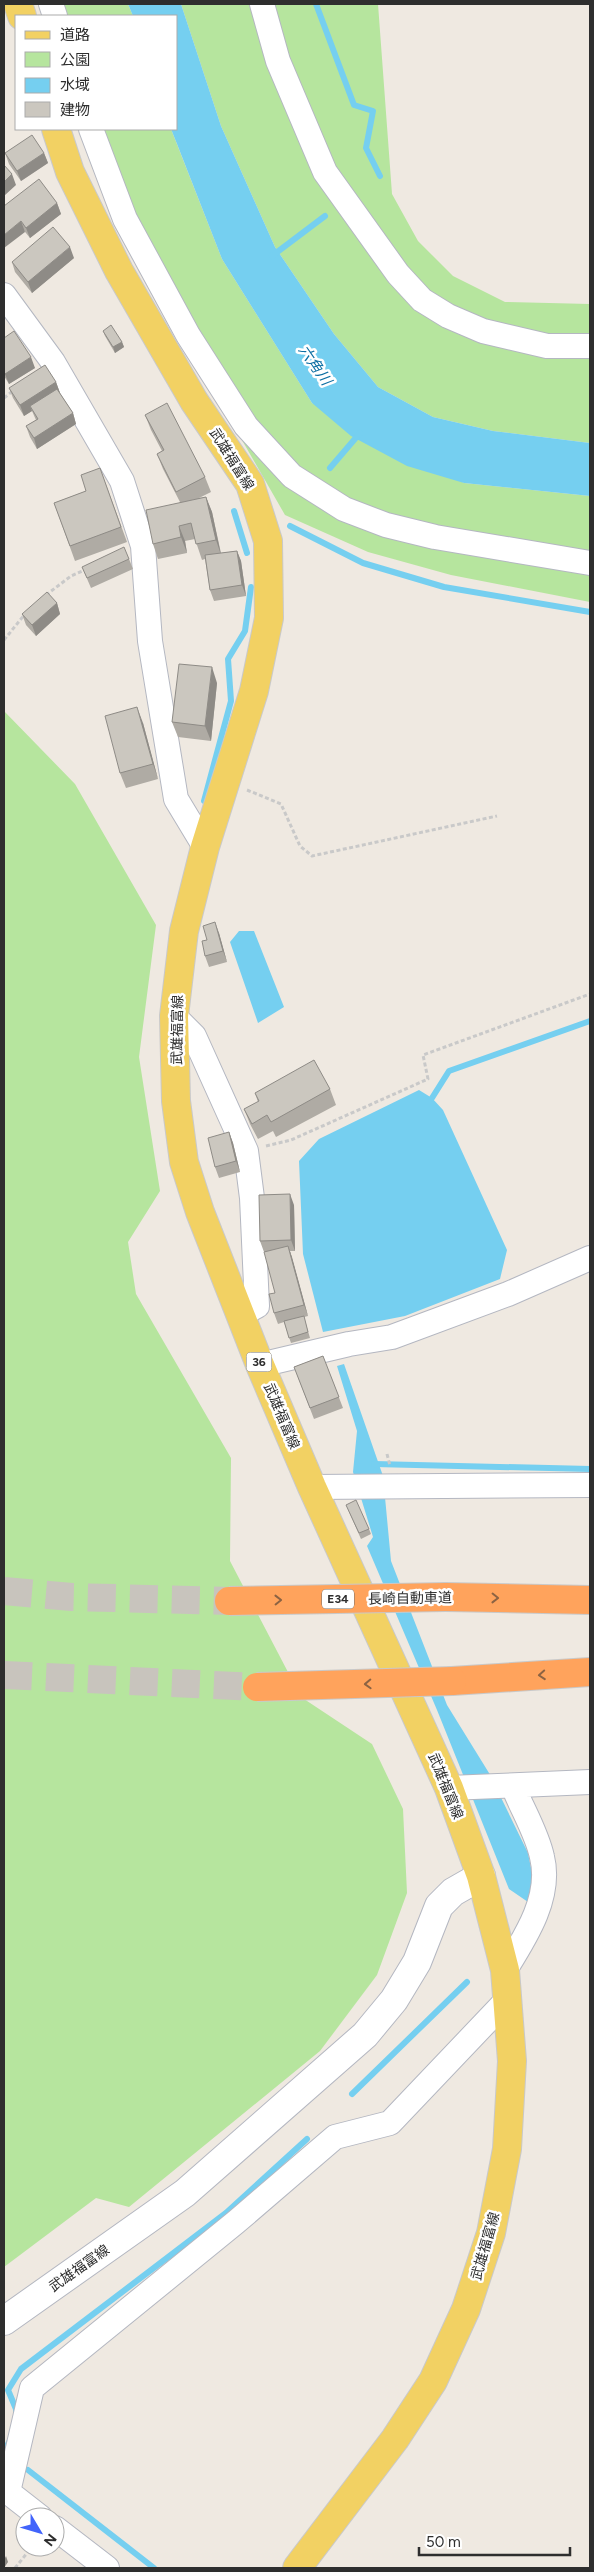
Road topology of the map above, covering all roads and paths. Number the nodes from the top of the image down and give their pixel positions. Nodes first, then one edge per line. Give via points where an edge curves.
1 (262, 4) edge
2 (56, 130) edge
3 (91, 130) edge
4 (4, 295) edge
5 (590, 346) edge
6 (18, 388) edge
7 (4, 398) edge
8 (590, 563) edge
9 (89, 568) edge
10 (44, 597) edge
11 (29, 608) edge
12 (4, 640) edge
13 (225, 781) junction
14 (497, 816) dead end
15 (205, 847) junction
16 (590, 994) edge
17 (174, 1016) junction
18 (246, 1152) junction
19 (590, 1258) edge
20 (240, 1314) junction
21 (260, 1366) junction
22 (590, 1485) edge
23 (312, 1487) junction
24 (590, 1600) edge
25 (230, 1601) tunnel mouth
26 (590, 1672) edge
27 (257, 1687) tunnel mouth
28 (590, 1782) edge
29 (508, 1786) junction
30 (455, 1788) junction
31 (481, 1876) junction
32 (505, 1970) junction
33 (507, 2000) junction
34 (4, 2321) edge
35 (27, 2507) edge
36 (65, 2536) edge
37 (24, 2557) edge
38 (15, 2568) edge
39 (107, 2568) edge
40 (297, 2568) edge

1 - 5 street via 278,61 325,172 398,274 422,300 483,331 547,346
2 - 13 main road, 武雄福富線 / 36 via 70,172 119,271 194,400 250,484 268,541 269,618 254,691
3 - 8 street via 125,219 188,335 246,426 292,476 344,509 386,525
4 - 15 street via 53,362 122,480 143,546 150,641 176,799
6 - 7 path
9 - 10 path
11 - 12 path
13 - 14 path via 281,804 300,846 312,856
13 - 15 main road, 武雄福富線 / 36
15 - 17 main road, 武雄福富線 / 36 via 184,931
16 - 18 path via 423,1055 428,1079 291,1140
17 - 18 street via 194,1036
17 - 20 main road, 武雄福富線 / 36 via 176,1102 184,1162
18 - 20 street via 252,1198 257,1306
19 - 21 street via 508,1294 392,1337 348,1344
20 - 21 main road, 武雄福富線 / 36
21 - 23 main road, 武雄福富線 / 36
22 - 23 street
23 - 30 main road, 武雄福富線 / 36
25 -> 24 highway, 長崎自動車道 / E34, bridge via 446,1597
26 -> 27 highway, bridge via 452,1681
28 - 29 street
29 - 30 street
29 - 32 street via 542,1858 543,1886 530,1930
30 - 31 main road, 武雄福富線 / 36
31 - 32 main road, 武雄福富線 / 36
31 - 34 street, 武雄福富線 via 453,1892 439,1906 417,1962 394,2000 364,2035 185,2193
32 - 33 main road, 武雄福富線 / 36
33 - 35 street via 390,2123 335,2137 32,2388 8,2492
33 - 40 main road, 武雄福富線 / 36 via 512,2061 507,2149 491,2233 466,2309 428,2390
36 - 39 street
37 - 38 path

